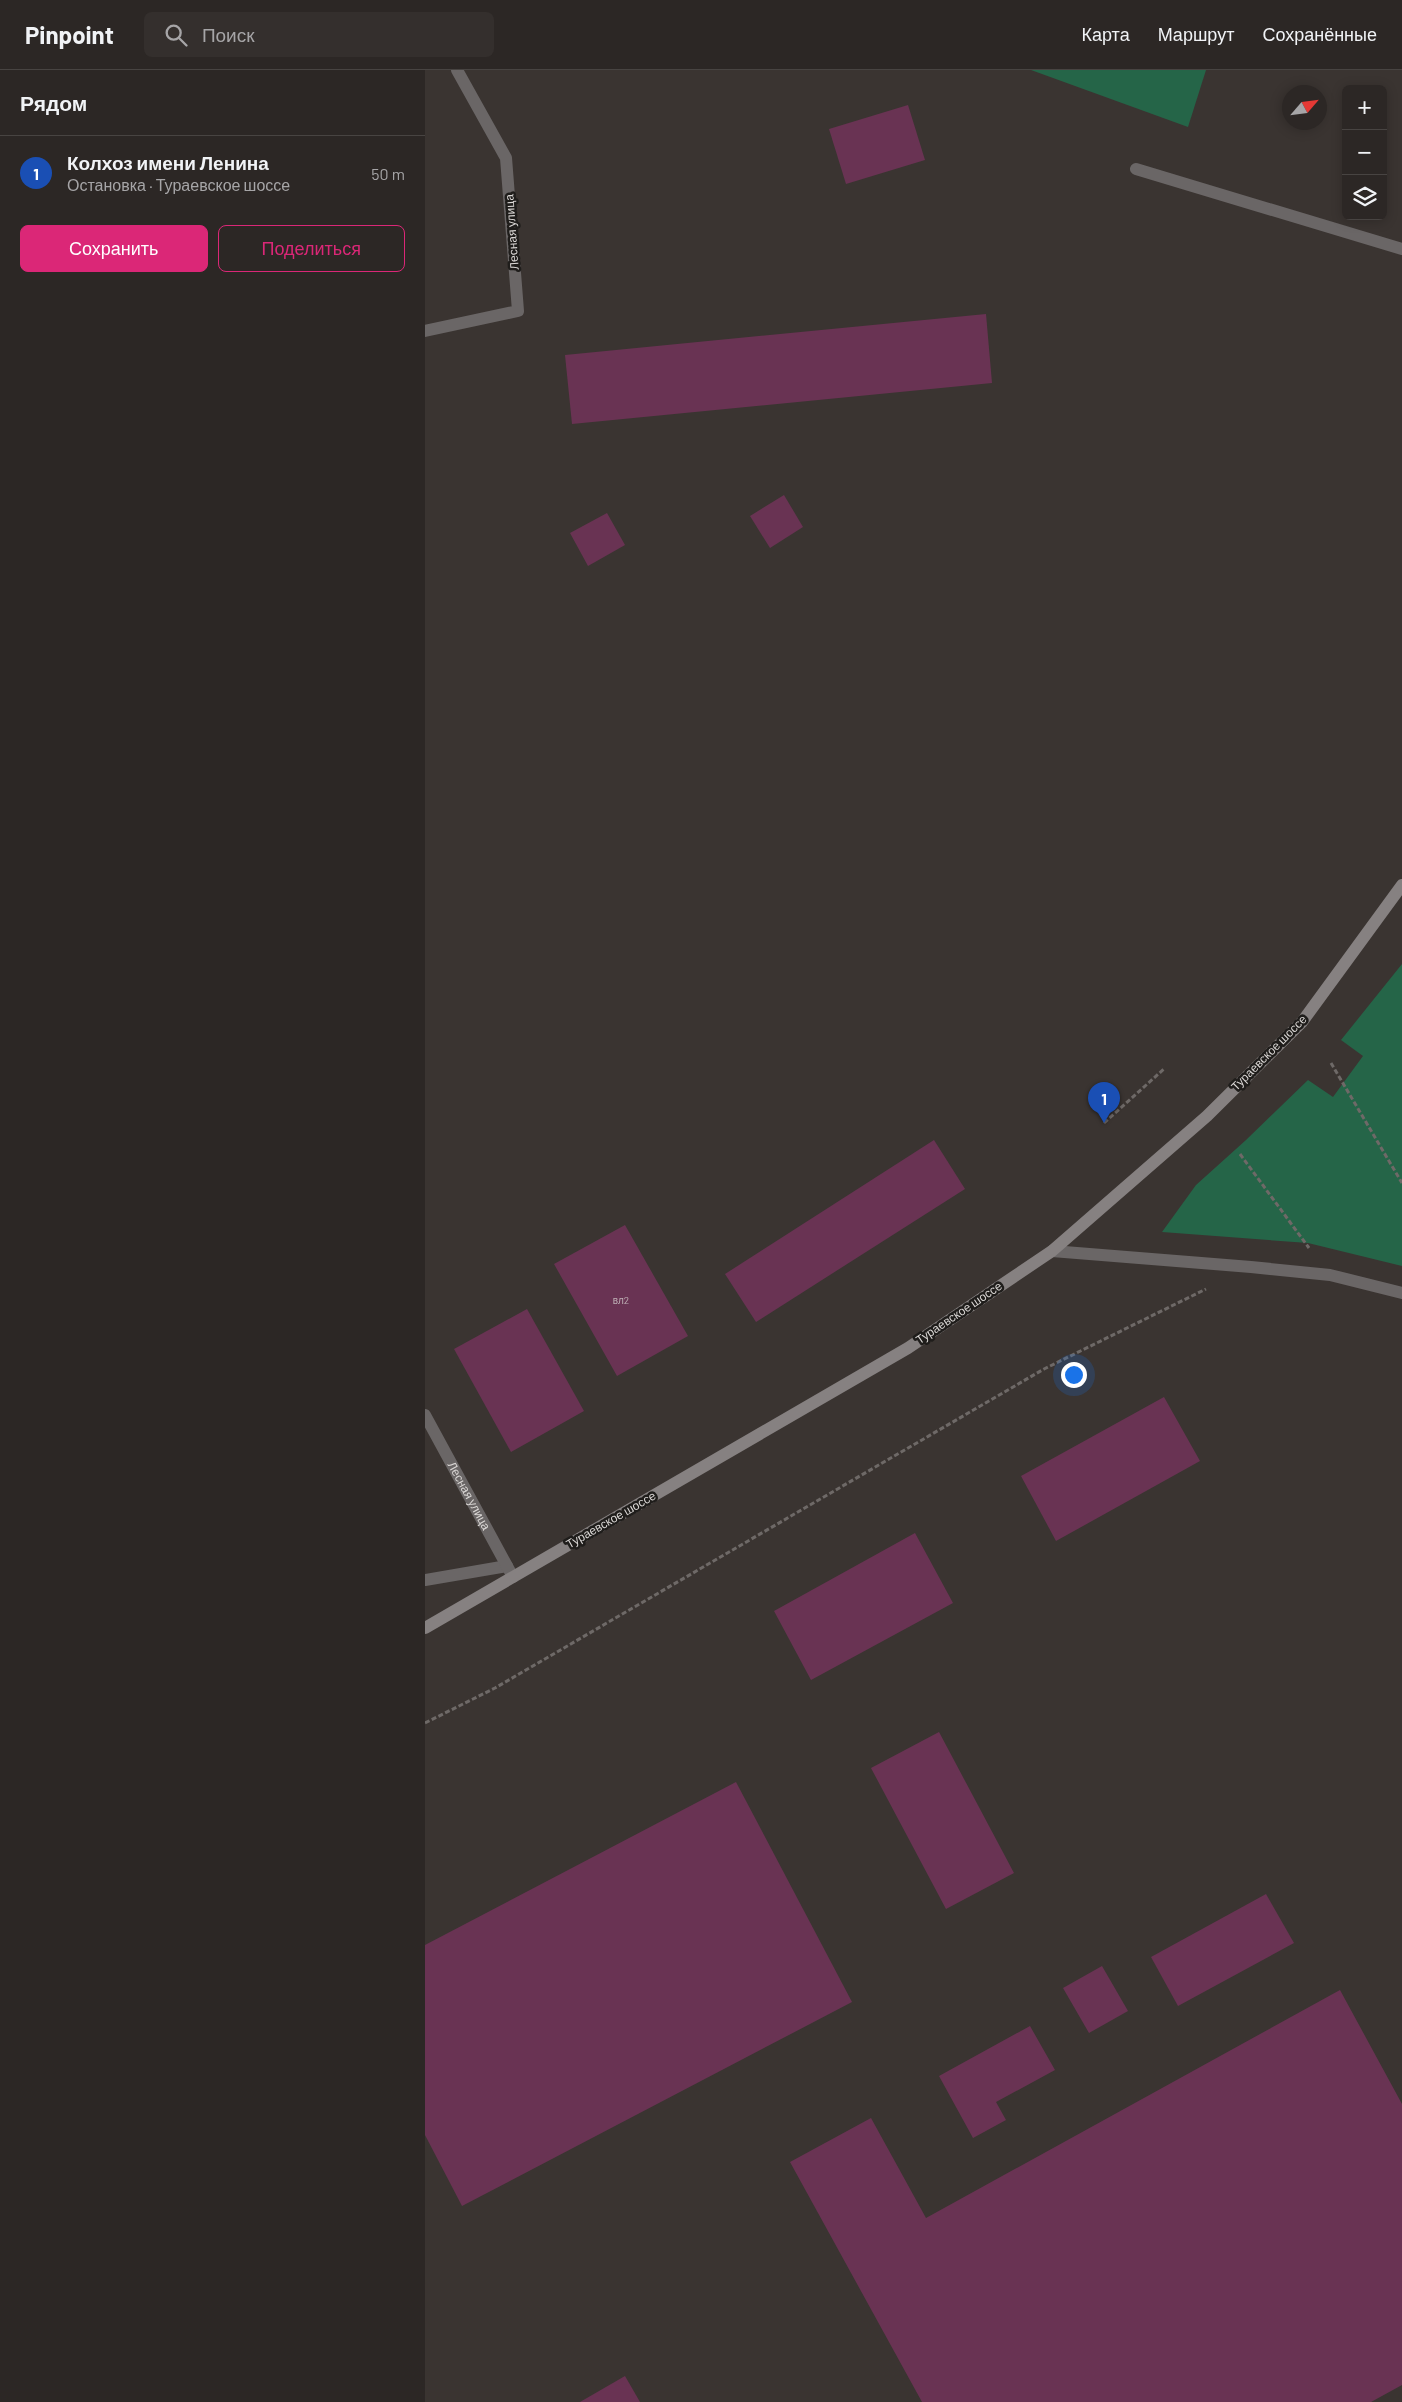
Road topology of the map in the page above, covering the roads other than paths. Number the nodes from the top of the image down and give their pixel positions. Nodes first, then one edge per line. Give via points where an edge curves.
1 (457, 70) edge
2 (1136, 169) dead end
3 (1402, 249) edge
4 (425, 331) edge
5 (1402, 885) edge
6 (1051, 1252) junction
7 (1402, 1293) edge
8 (425, 1414) edge
9 (510, 1571) junction
10 (425, 1580) edge
11 (425, 1628) edge

1 - 4 street, Лесная улица via 506,158 518,311
2 - 3 street
5 - 6 main road, Тураевское шоссе via 1302,1022 1207,1116
6 - 7 street via 1330,1275
6 - 9 main road, Тураевское шоссе via 908,1348
8 - 9 street, Лесная улица
9 - 10 street
9 - 11 main road, Тураевское шоссе

